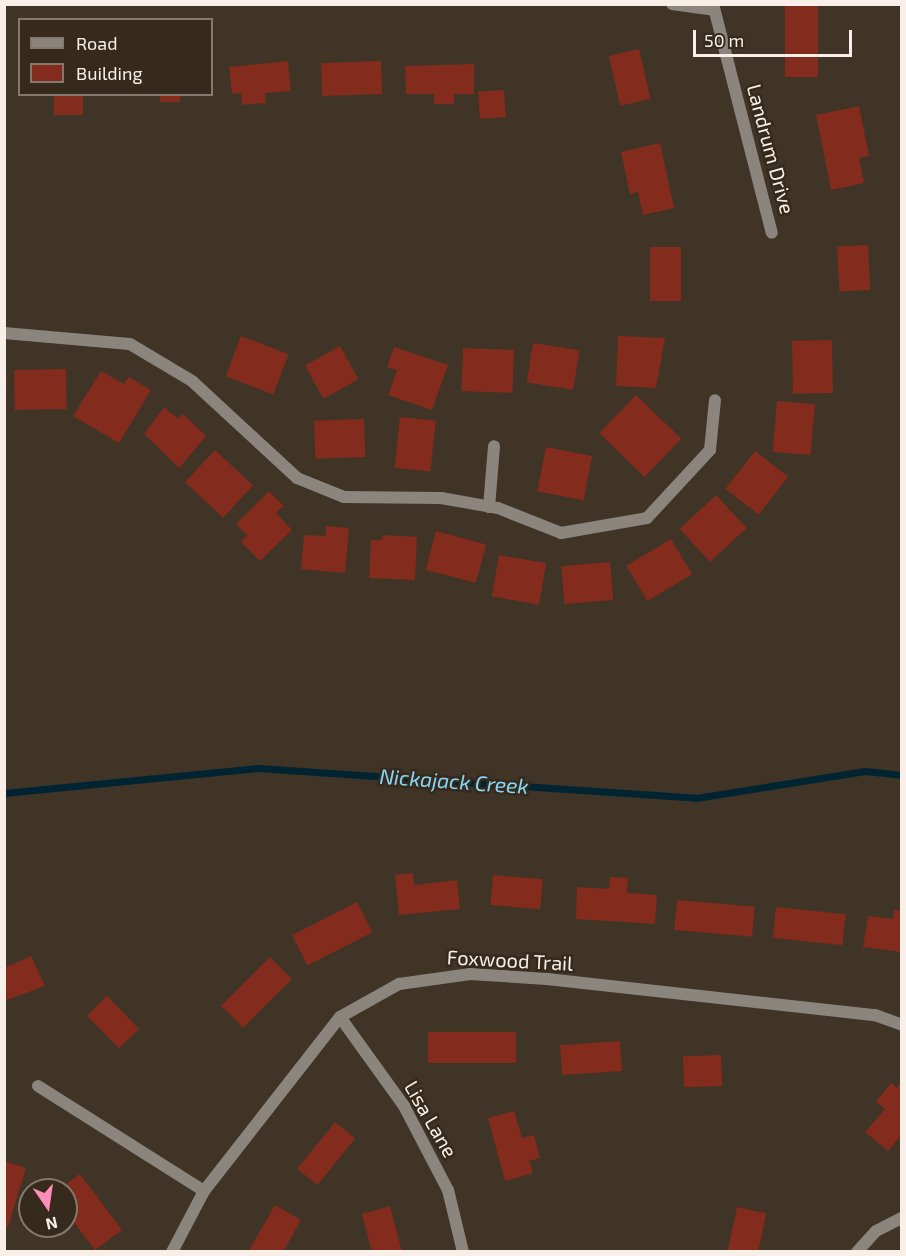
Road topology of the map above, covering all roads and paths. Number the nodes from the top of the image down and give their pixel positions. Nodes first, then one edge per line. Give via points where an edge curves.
1 (672, 4) edge
2 (714, 7) edge
3 (772, 233) dead end
4 (4, 333) edge
5 (715, 400) dead end
6 (494, 447) dead end
7 (489, 507) junction
8 (340, 1017) junction
9 (902, 1024) edge
10 (38, 1086) dead end
11 (204, 1191) junction
12 (902, 1218) edge
13 (172, 1251) edge
14 (463, 1251) edge
15 (857, 1251) edge

1 - 2 street
2 - 3 street, Landrum Drive
4 - 7 street via 130,344 192,381 297,478 344,497 441,498
5 - 7 street via 710,450 647,518 561,533
6 - 7 street
8 - 9 street, Foxwood Trail via 399,984 470,974 875,1015
8 - 11 street, Foxwood Trail
8 - 14 street, Lisa Lane via 409,1117 448,1190
10 - 11 street
11 - 13 street, Foxwood Trail
12 - 15 street via 876,1231

